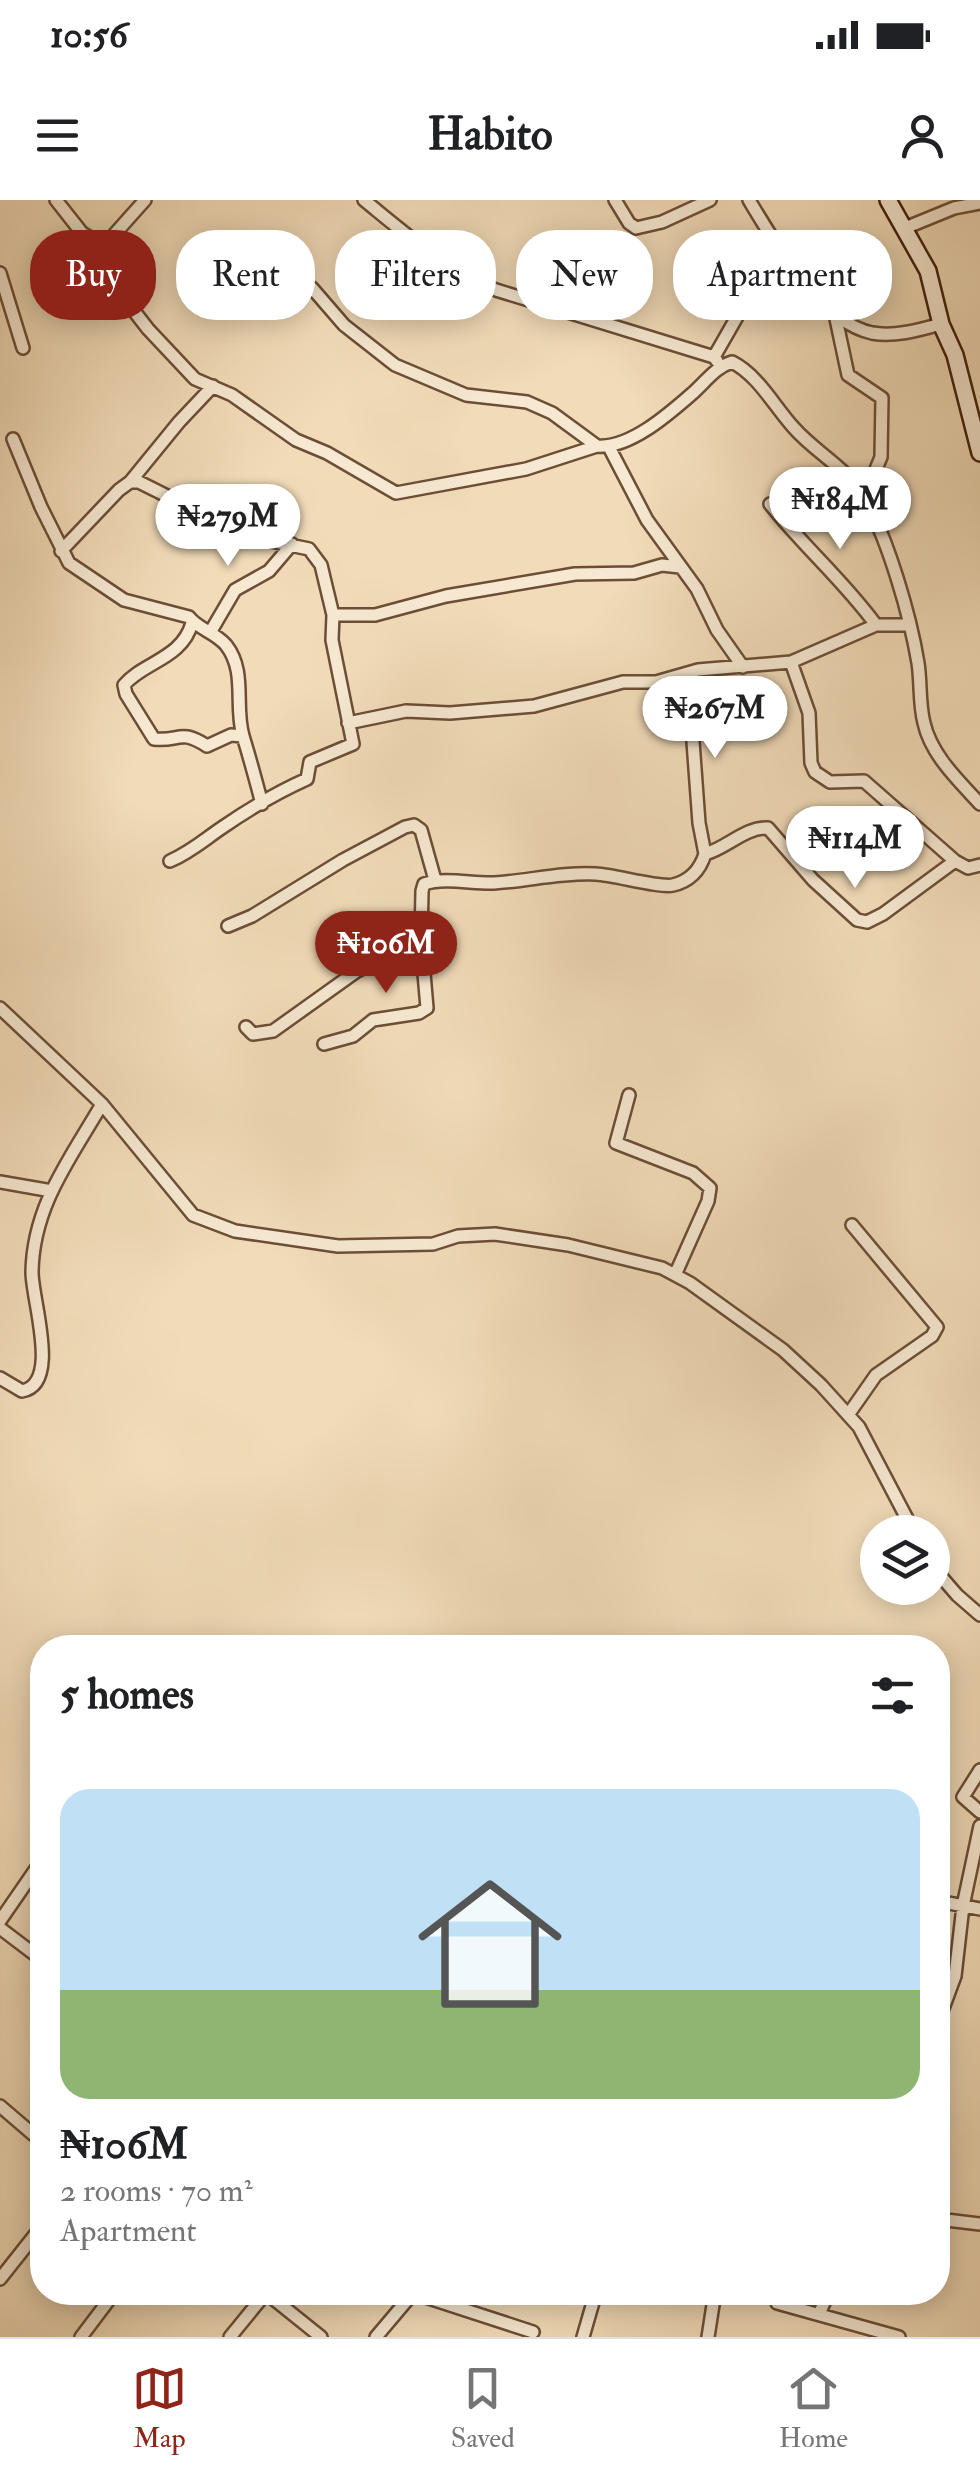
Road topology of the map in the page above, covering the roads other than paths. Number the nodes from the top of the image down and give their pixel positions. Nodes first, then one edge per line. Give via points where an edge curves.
1 (56, 200) edge
2 (145, 200) edge
3 (364, 200) edge
4 (615, 200) edge
5 (710, 200) edge
6 (749, 200) edge
7 (888, 200) edge
8 (980, 203) edge
9 (905, 228) junction
10 (80, 230) edge
11 (118, 230) edge
12 (766, 230) edge
13 (0, 273) edge
14 (315, 291) edge
15 (141, 320) edge
16 (736, 320) edge
17 (836, 320) edge
18 (844, 320) edge
19 (941, 324) junction
20 (24, 348) dead end
21 (718, 362) junction
22 (213, 386) junction
23 (13, 439) dead end
24 (603, 447) junction
25 (980, 453) edge
26 (130, 482) junction
27 (864, 498) junction
28 (770, 504) dead end
29 (292, 544) junction
30 (664, 546) junction
31 (60, 551) junction
32 (662, 565) junction
33 (680, 567) junction
34 (333, 615) junction
35 (192, 622) junction
36 (876, 625) junction
37 (909, 625) junction
38 (211, 631) junction
39 (791, 662) junction
40 (743, 667) junction
41 (688, 674) junction
42 (348, 723) junction
43 (243, 736) junction
44 (262, 804) junction
45 (980, 804) edge
46 (705, 854) junction
47 (170, 861) dead end
48 (955, 861) junction
49 (980, 865) edge
50 (436, 880) junction
51 (228, 926) dead end
52 (422, 939) junction
53 (0, 1008) edge
54 (246, 1028) dead end
55 (324, 1044) dead end
56 (629, 1095) dead end
57 (102, 1104) junction
58 (0, 1182) edge
59 (52, 1191) junction
60 (852, 1225) dead end
61 (675, 1275) junction
62 (0, 1378) edge
63 (848, 1415) junction
64 (905, 1515) edge
65 (950, 1587) edge
66 (980, 1615) edge
67 (980, 1770) edge
68 (980, 1812) edge
69 (980, 1826) edge
70 (30, 1879) edge
71 (950, 1903) edge
72 (963, 1906) junction
73 (980, 1908) edge
74 (0, 1925) edge
75 (30, 1950) edge
76 (950, 1990) edge
77 (0, 2106) edge
78 (30, 2132) edge
79 (950, 2220) edge
80 (980, 2224) edge
81 (30, 2240) edge
82 (3, 2270) edge
83 (105, 2305) edge
84 (255, 2305) edge
85 (280, 2305) edge
86 (403, 2305) edge
87 (450, 2305) edge
88 (592, 2305) edge
89 (713, 2305) edge
90 (784, 2305) edge
91 (823, 2305) edge
92 (819, 2314) junction
93 (533, 2332) dead end
94 (81, 2337) edge
95 (230, 2337) edge
96 (321, 2337) edge
97 (376, 2337) edge
98 (582, 2337) edge
99 (708, 2337) edge
100 (900, 2337) edge

1 - 10 street
2 - 11 street
3 - 21 street via 462,275
4 - 5 street via 636,228
6 - 12 street
7 - 9 street
8 - 9 street
9 - 19 street via 928,271
13 - 20 street
14 - 24 street via 344,325 395,365 466,395 526,402
15 - 22 street via 194,379
16 - 21 street
17 - 27 street via 848,375 882,398 881,457
18 - 19 street via 891,334
19 - 25 street
21 - 24 street via 672,410 638,434
21 - 27 street via 748,370 800,435 846,473
22 - 24 street via 296,440 396,492 526,469
22 - 26 street
23 - 31 street
24 - 30 street
26 - 29 street via 266,540
26 - 31 street
27 - 37 street
28 - 36 street
29 - 34 street via 317,556
29 - 38 street via 269,571 235,590
30 - 32 street
30 - 33 street
31 - 35 street via 124,600
32 - 33 street
32 - 34 street via 497,587 375,615
33 - 40 street
34 - 42 street
35 - 38 street
35 - 43 street via 169,654 128,679 126,694 154,738 183,735 207,746
36 - 37 street
36 - 39 street
37 - 45 street via 924,724 948,768
38 - 43 street via 229,648 239,675
39 - 40 street
39 - 48 street via 809,713 816,772 830,782 872,786
40 - 41 street
41 - 42 street via 608,684 534,706 406,711
41 - 46 street
42 - 44 street via 351,747 310,762 307,780
43 - 44 street
44 - 47 street
46 - 48 street via 768,828 824,890 867,922
46 - 50 street via 696,873 665,886 593,873
48 - 49 street
50 - 51 street via 414,825
50 - 52 street via 422,891
52 - 54 street via 357,971 273,1030 253,1034
52 - 55 street via 427,1008 372,1020 353,1036
53 - 57 street
56 - 61 street via 616,1143 693,1173 710,1188
57 - 59 street
57 - 61 street via 193,1215 235,1231 338,1246 433,1244 494,1234 568,1245
58 - 59 street
59 - 62 street via 33,1241 40,1379 22,1390
60 - 63 street via 937,1327 876,1375
61 - 63 street via 783,1350
63 - 64 street
65 - 66 street
67 - 68 street via 963,1797
69 - 72 street
70 - 74 street
71 - 72 street
72 - 73 street
72 - 76 street
74 - 75 street
77 - 78 street
79 - 80 street
81 - 82 street
83 - 94 street
84 - 95 street
85 - 96 street
86 - 97 street
87 - 93 street
88 - 98 street
89 - 99 street
90 - 92 street
91 - 92 street
92 - 100 street

